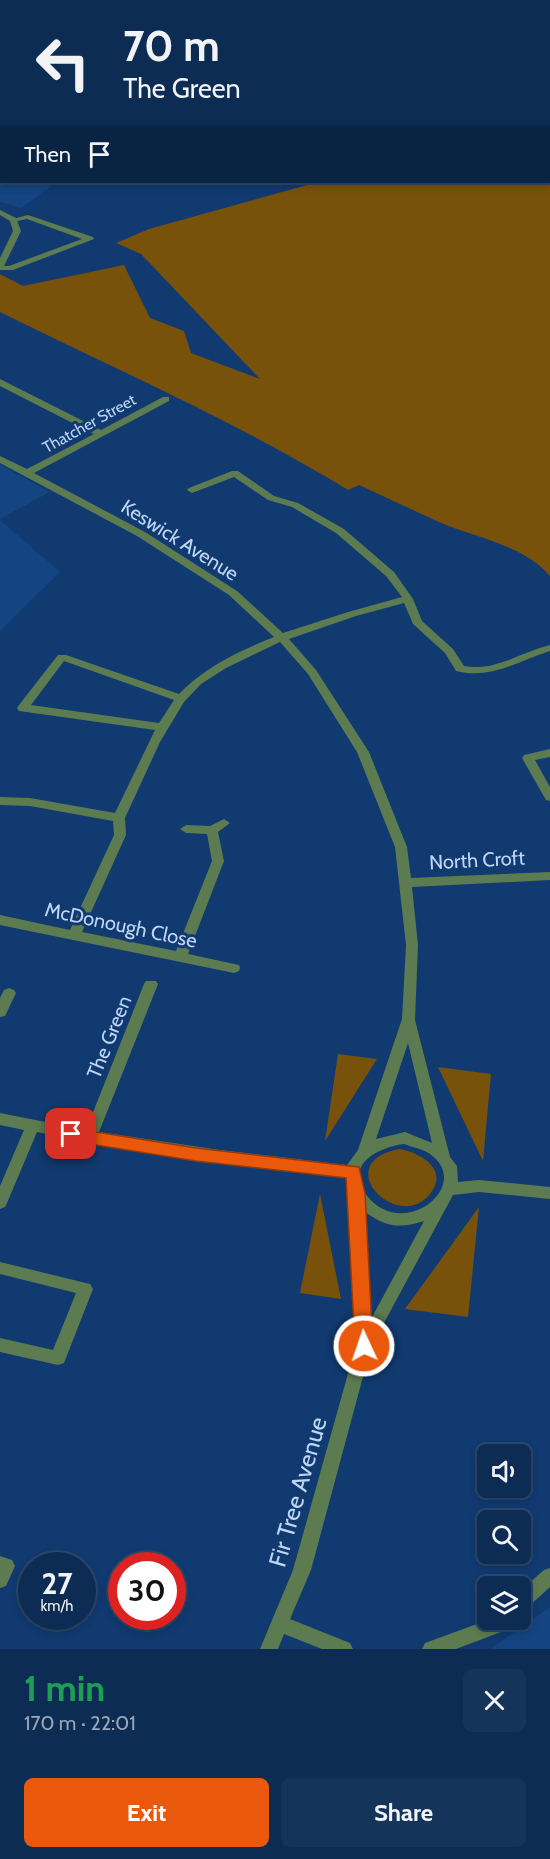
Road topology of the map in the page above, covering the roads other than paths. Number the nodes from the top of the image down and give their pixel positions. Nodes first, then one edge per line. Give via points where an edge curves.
1 (0, 212) edge
2 (13, 220) junction
3 (0, 267) edge
4 (0, 382) edge
5 (166, 399) dead end
6 (101, 434) junction
7 (0, 459) edge
8 (27, 473) junction
9 (192, 490) dead end
10 (408, 599) junction
11 (283, 639) junction
12 (550, 648) edge
13 (180, 698) junction
14 (164, 727) junction
15 (550, 753) edge
16 (550, 797) edge
17 (0, 801) edge
18 (119, 818) junction
19 (224, 823) dead end
20 (186, 829) dead end
21 (212, 830) junction
22 (550, 876) edge
23 (407, 883) junction
24 (0, 920) edge
25 (74, 935) junction
26 (180, 957) junction
27 (234, 968) dead end
28 (152, 984) dead end
29 (9, 993) dead end
30 (0, 1012) edge
31 (409, 1019) junction
32 (0, 1119) edge
33 (33, 1126) junction
34 (90, 1138) junction
35 (364, 1151) junction
36 (443, 1158) junction
37 (353, 1172) junction
38 (451, 1189) junction
39 (357, 1193) junction
40 (550, 1193) edge
41 (0, 1203) edge
42 (439, 1207) junction
43 (0, 1268) edge
44 (0, 1345) edge
45 (364, 1346) junction
46 (0, 1564) edge
47 (550, 1576) edge
48 (0, 1580) edge
49 (531, 1593) edge
50 (280, 1624) junction
51 (484, 1630) edge
52 (269, 1649) edge
53 (344, 1649) edge
54 (431, 1649) edge

1 - 2 street
2 - 3 street via 17,231
2 - 3 street via 28,217 90,239 10,268
4 - 6 street
5 - 6 street, Thatcher Street
6 - 8 street, Thatcher Street
7 - 8 street, Keswick Avenue
8 - 11 street, Keswick Avenue via 204,572
9 - 10 street via 235,473 271,498 295,505 340,531 390,574
10 - 11 street via 351,613
10 - 12 street via 417,622 449,651 460,669 472,673 518,662
11 - 13 street via 230,660 202,677
11 - 23 street, Keswick Avenue via 312,672 363,752 400,847
13 - 14 street
13 - 14 street via 62,657 22,708
14 - 18 street
15 - 16 street via 528,758
17 - 18 street via 30,802
18 - 25 street via 120,835
19 - 21 street
20 - 21 street
21 - 26 street via 218,861
22 - 23 street, North Croft
23 - 31 street, Keswick Avenue via 412,945
24 - 25 street, McDonough Close
25 - 26 street, McDonough Close
26 - 27 street, McDonough Close
28 - 34 street, The Green
29 - 30 street
31 - 35 street
31 - 36 street
32 - 33 street
33 - 34 street
33 - 41 street
34 - 37 street via 196,1155
35 - 36 street via 383,1141 405,1138 426,1145
35 - 37 street
36 - 38 street via 452,1178
37 - 39 street
38 - 40 street via 479,1186
38 - 42 street
39 - 42 street via 379,1214 394,1218 411,1219
39 - 45 street, Fir Tree Avenue
42 - 45 street, Fir Tree Avenue
43 - 44 street via 86,1289 58,1358
45 - 50 street, Fir Tree Avenue via 302,1570
46 - 48 street via 6,1566
47 - 49 street
50 - 52 street, Fir Tree Avenue
50 - 53 street
51 - 54 street

